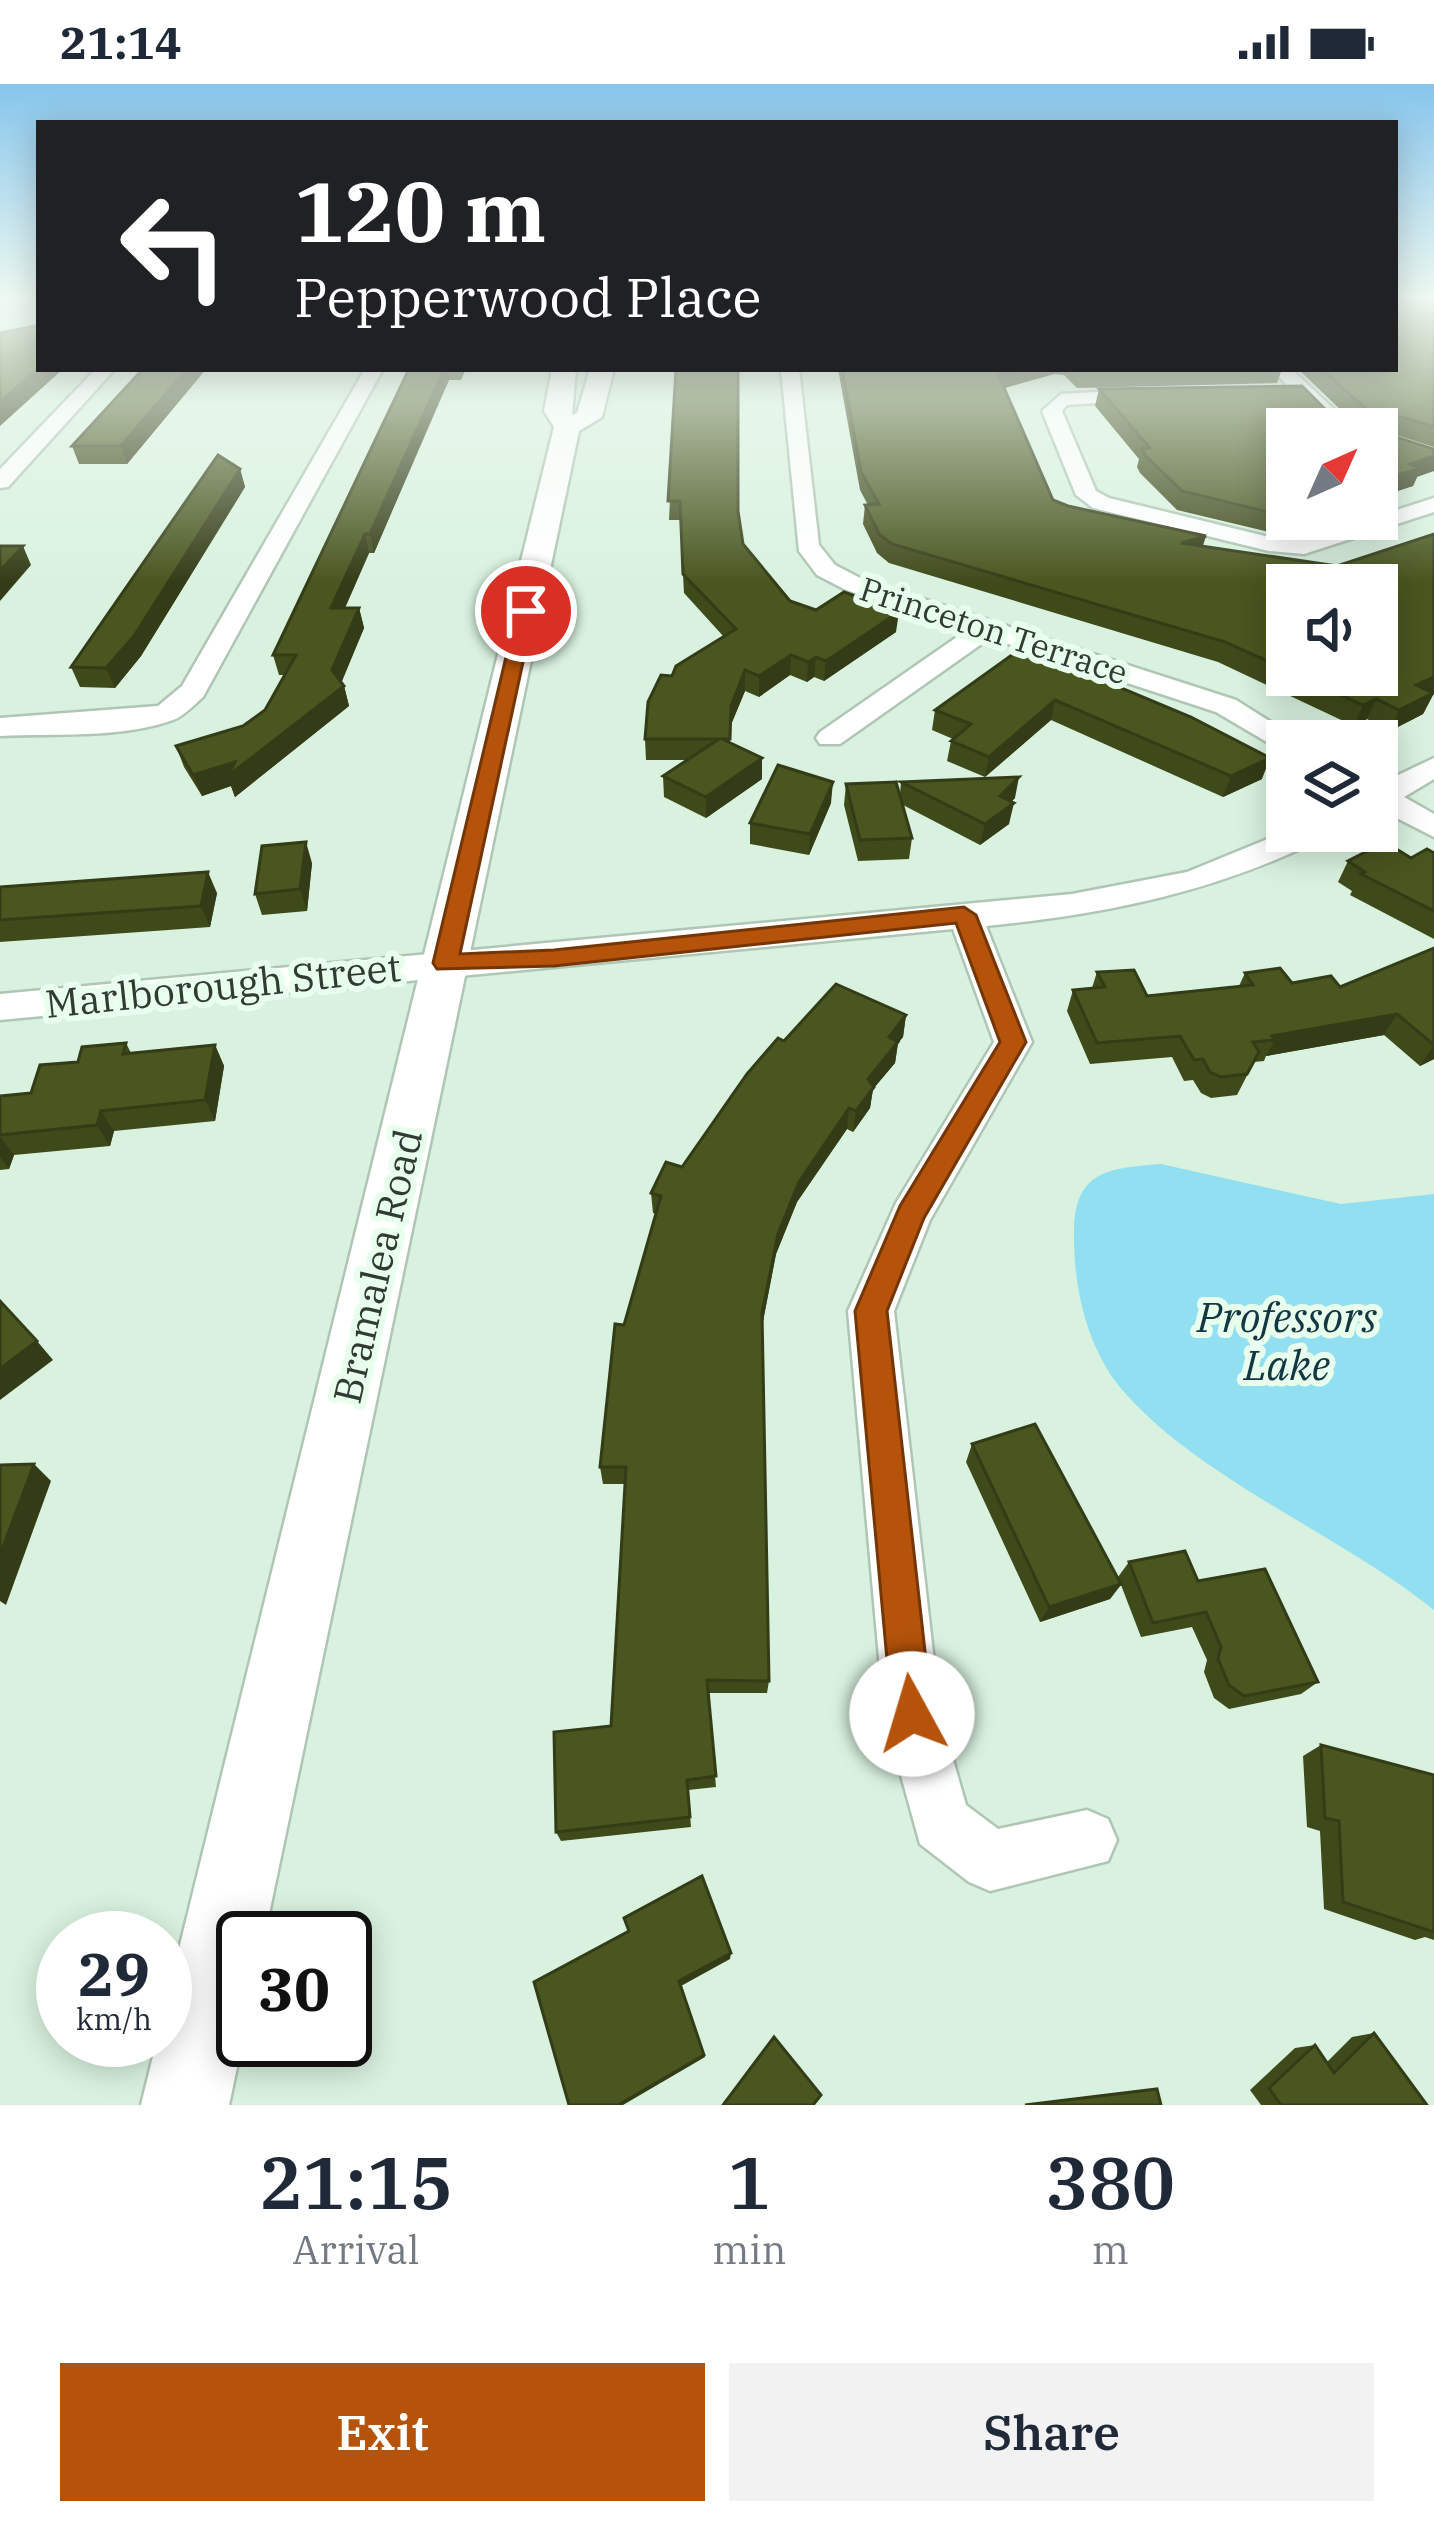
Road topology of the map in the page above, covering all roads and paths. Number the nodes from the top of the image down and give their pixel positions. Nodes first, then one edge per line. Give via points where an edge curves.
1 (82, 394) edge
2 (360, 394) edge
3 (560, 394) edge
4 (595, 394) edge
5 (792, 394) edge
6 (1155, 394) edge
7 (567, 427) junction
8 (0, 482) edge
9 (1434, 505) edge
10 (987, 628) junction
11 (0, 727) edge
12 (1266, 730) edge
13 (830, 738) dead end
14 (1434, 767) edge
15 (1398, 787) edge
16 (1398, 807) edge
17 (1434, 827) edge
18 (1270, 852) edge
19 (964, 915) junction
20 (446, 963) junction
21 (0, 1006) edge
22 (1087, 1840) dead end
23 (185, 2105) edge

1 - 8 street
2 - 11 street via 193,691 167,713
3 - 7 main road, Bramalea Road via 557,411
4 - 7 main road, Bramalea Road via 589,417
5 - 10 street, Princeton Terrace via 807,547 826,570
6 - 9 street via 1061,400 1052,411 1087,496 1304,547
7 - 20 main road, Bramalea Road
10 - 12 street, Princeton Terrace via 1226,706
10 - 13 street
14 - 15 street
16 - 17 street
18 - 19 street, Marlborough Street via 1163,889
19 - 20 street, Marlborough Street
19 - 22 street via 1013,1042 911,1214 871,1311 912,1714 941,1823 990,1861
20 - 21 street, Marlborough Street
20 - 23 main road, Bramalea Road

